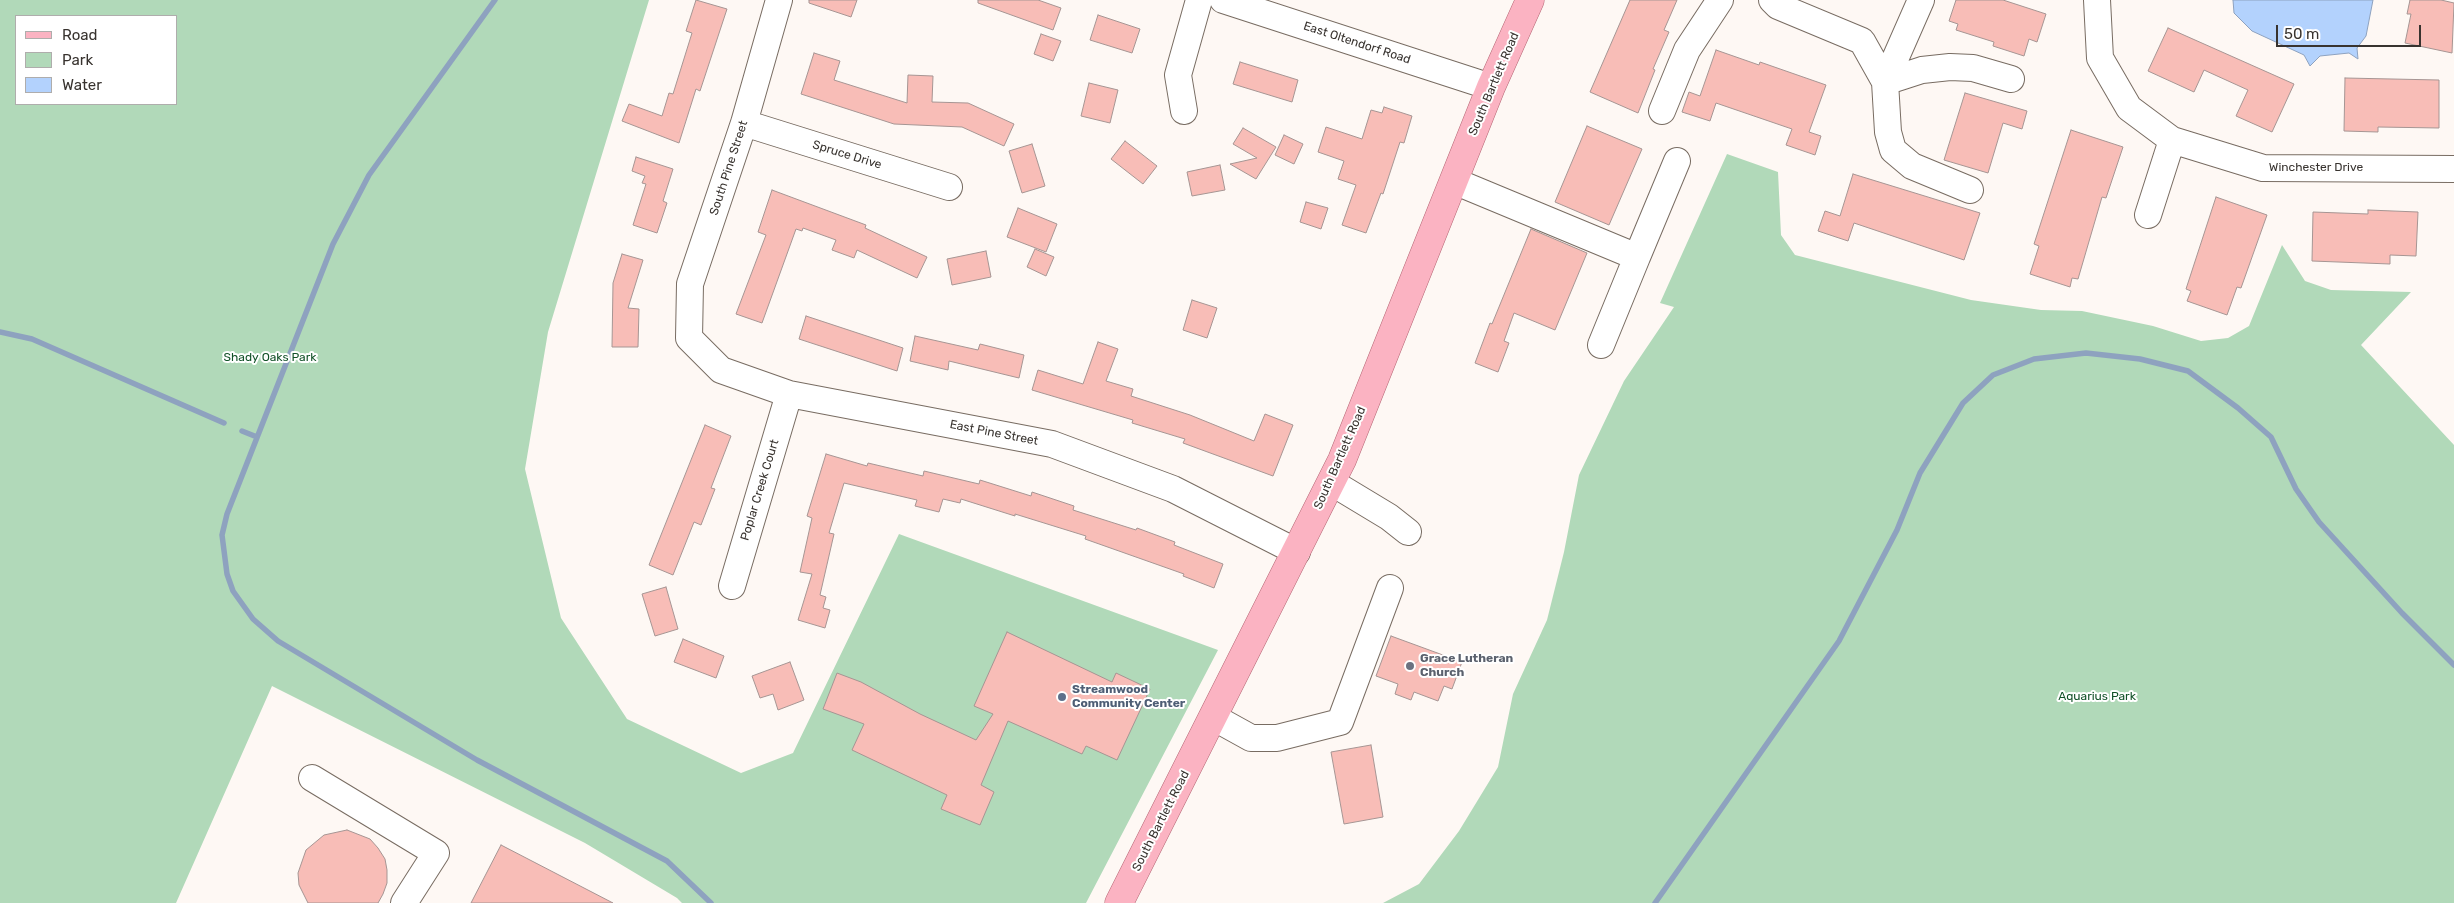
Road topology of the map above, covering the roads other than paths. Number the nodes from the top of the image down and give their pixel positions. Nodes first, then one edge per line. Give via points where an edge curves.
1 (779, 0) edge
2 (1199, 0) edge
3 (1223, 0) edge
4 (1530, 0) edge
5 (1720, 0) edge
6 (1772, 0) edge
7 (1921, 0) edge
8 (2097, 0) edge
9 (2011, 79) dead end
10 (1885, 82) junction
11 (1491, 87) junction
12 (1184, 111) dead end
13 (1662, 111) dead end
14 (744, 123) junction
15 (2172, 140) junction
16 (1677, 161) dead end
17 (2454, 170) edge
18 (1454, 181) junction
19 (949, 186) dead end
20 (1970, 190) dead end
21 (2148, 215) dead end
22 (1637, 257) junction
23 (689, 338) joint
24 (1601, 345) dead end
25 (789, 394) junction
26 (1331, 482) junction
27 (1408, 532) dead end
28 (1296, 552) junction
29 (732, 586) dead end
30 (1390, 588) dead end
31 (1213, 717) junction
32 (312, 778) dead end
33 (412, 900) edge
34 (1120, 903) edge

1 - 14 street, South Pine Street
2 - 12 street via 1178,75
3 - 11 street, East Oltendorf Road
4 - 11 main road, South Bartlett Road
5 - 13 street via 1688,50
6 - 10 street via 1778,6 1862,41
7 - 10 street
8 - 15 street, Winchester Drive via 2100,58 2129,108
9 - 10 street via 1973,68 1950,67 1922,70
10 - 20 street via 1888,132 1893,150 1912,166
11 - 18 main road, South Bartlett Road
14 - 19 street, Spruce Drive
14 - 23 street, South Pine Street via 690,284
15 - 17 street, Winchester Drive via 2263,168
15 - 21 street
16 - 22 street
18 - 22 street
18 - 26 main road, South Bartlett Road
22 - 24 street
23 - 25 street, East Pine Street via 721,370
25 - 28 street, East Pine Street via 1052,444 1173,489
25 - 29 street, Poplar Creek Court
26 - 27 street
26 - 28 main road, South Bartlett Road
28 - 31 main road, South Bartlett Road
30 - 31 street via 1340,722 1277,738 1251,738
31 - 34 main road, South Bartlett Road
32 - 33 street via 436,853

